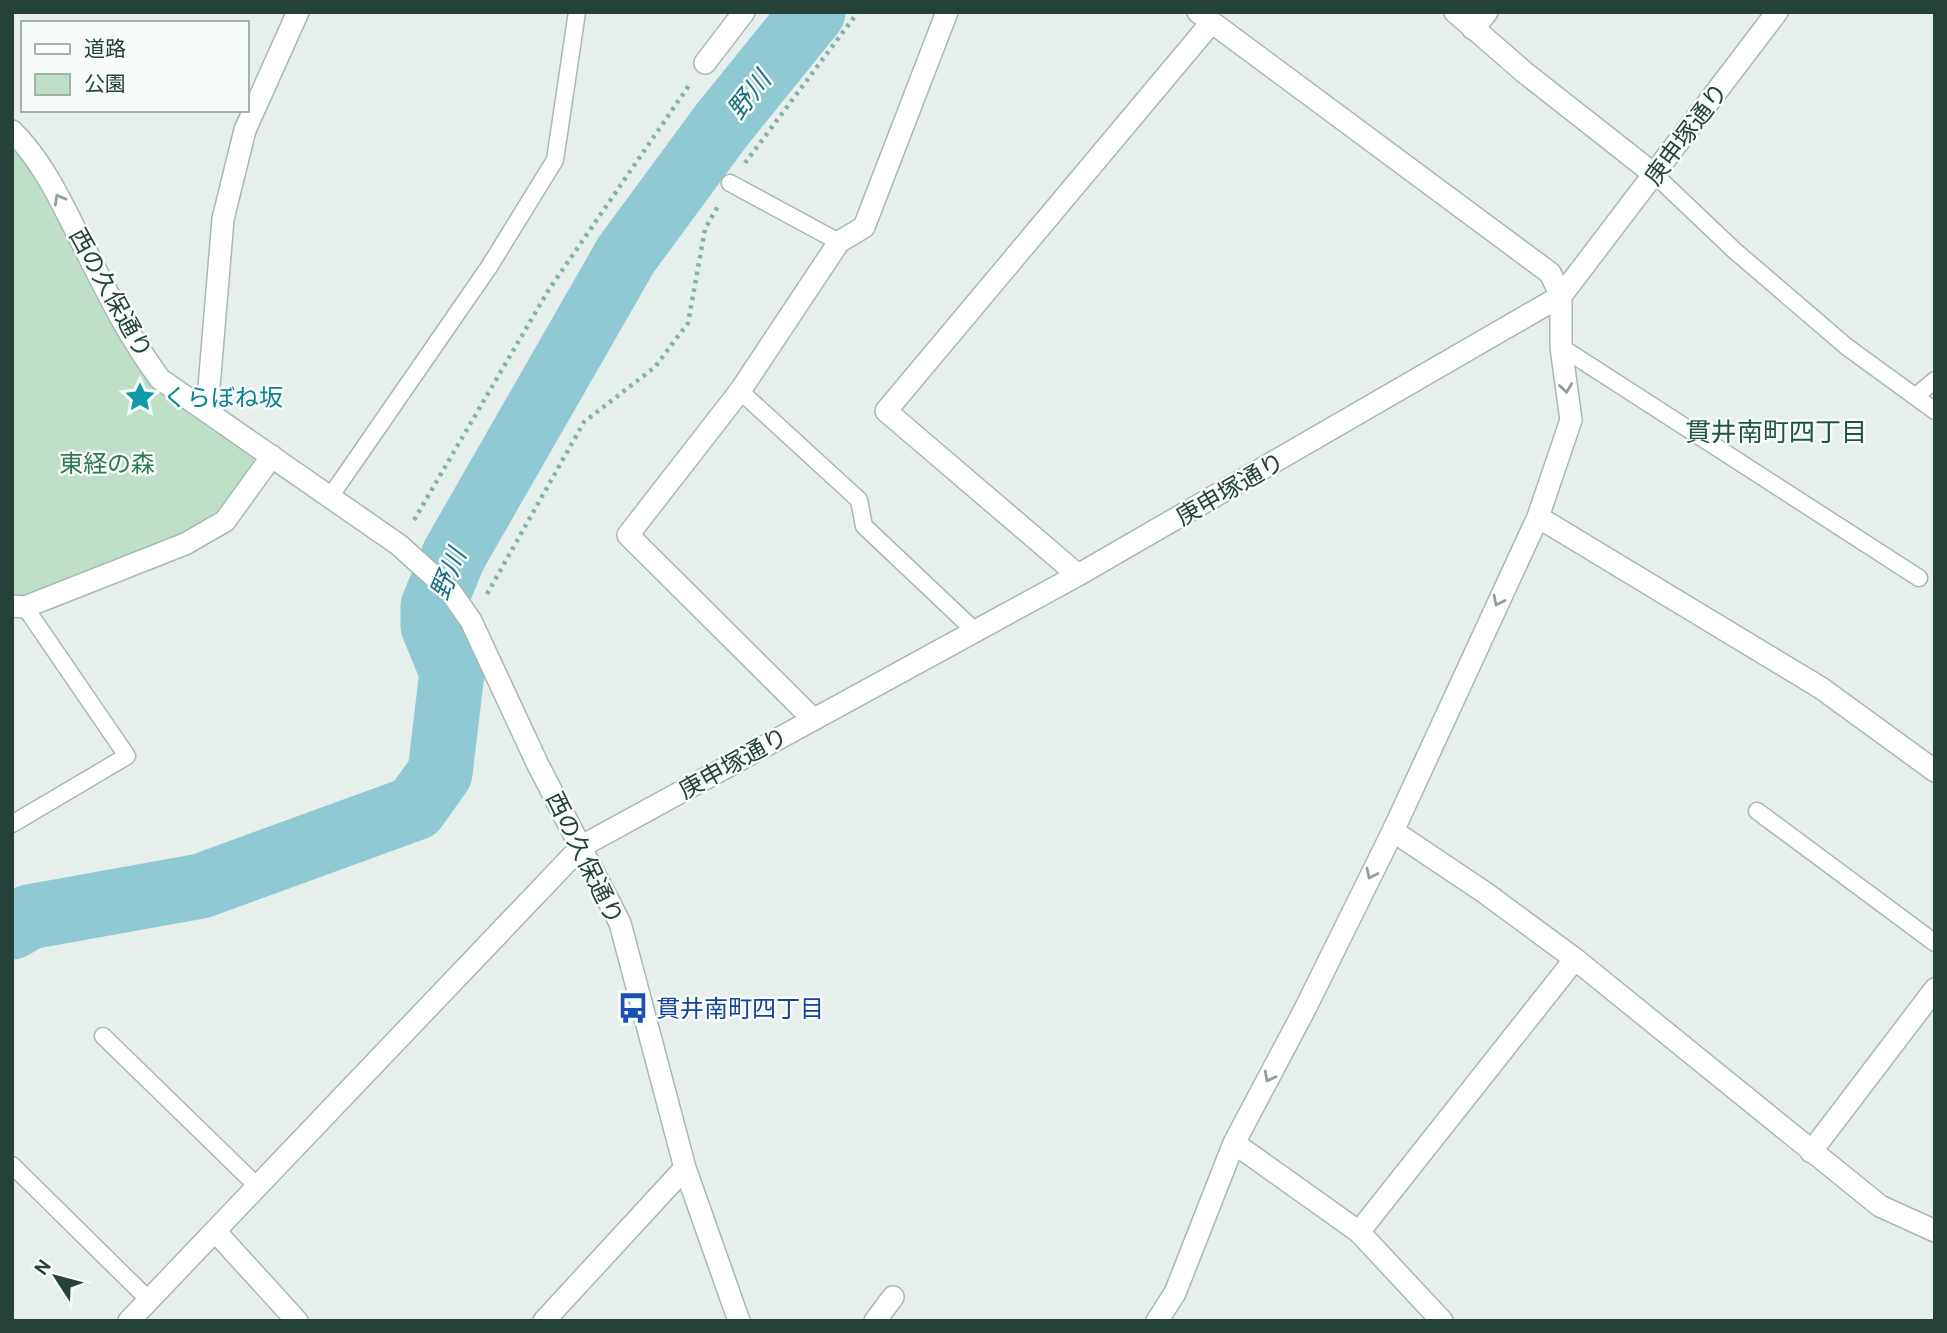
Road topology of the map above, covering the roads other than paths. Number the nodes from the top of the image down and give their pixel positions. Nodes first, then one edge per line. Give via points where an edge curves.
1 (298, 12) edge
2 (577, 12) edge
3 (744, 12) edge
4 (947, 12) edge
5 (1455, 12) edge
6 (1487, 12) edge
7 (1777, 12) edge
8 (1205, 18) edge
9 (1473, 29) junction
10 (705, 63) road end
11 (12, 131) edge
12 (1655, 175) junction
13 (730, 183) road end
14 (839, 243) junction
15 (1561, 296) junction
16 (1560, 347) junction
17 (1935, 380) edge
18 (740, 391) junction
19 (1916, 396) junction
20 (207, 411) junction
21 (1935, 411) edge
22 (272, 456) junction
23 (330, 497) junction
24 (1538, 517) junction
25 (1078, 575) junction
26 (1919, 578) dead end
27 (19, 607) edge
28 (976, 632) junction
29 (813, 719) junction
30 (1935, 771) edge
31 (1756, 811) dead end
32 (12, 824) edge
33 (1393, 831) junction
34 (582, 846) junction
35 (1935, 943) edge
36 (1576, 959) junction
37 (1935, 989) edge
38 (103, 1036) dead end
39 (1234, 1143) junction
40 (1811, 1152) junction
41 (12, 1165) edge
42 (685, 1168) junction
43 (257, 1186) junction
44 (1933, 1226) edge
45 (215, 1231) junction
46 (1359, 1232) junction
47 (893, 1297) dead end
48 (149, 1300) junction
49 (130, 1321) edge
50 (297, 1321) edge
51 (544, 1321) edge
52 (739, 1321) edge
53 (875, 1321) edge
54 (1157, 1321) edge
55 (1442, 1321) edge

1 - 20 street via 245,130 223,219
2 - 23 lane via 555,160 489,267
3 - 10 street
4 - 14 street via 864,227
5 - 9 street
6 - 9 street
7 - 12 street, 庚申塚通り
8 - 15 street via 1550,273
8 - 25 street via 886,411
9 - 12 street
20 -> 11 street, 西の久保通り via 160,379 138,349 57,194
12 - 15 street, 庚申塚通り
12 - 19 lane via 1847,347
13 - 14 lane
14 - 18 street
15 - 16 street
15 - 25 street, 庚申塚通り
16 -> 24 street via 1571,420
16 - 26 lane
17 - 19 lane
18 - 28 lane via 859,500 864,526
18 - 29 street via 628,536
19 - 21 lane
20 - 22 street, 西の久保通り
22 - 23 street, 西の久保通り
22 - 27 street via 225,520 185,544
23 - 34 street, 西の久保通り via 403,548 450,590
24 - 30 street via 1821,688
24 -> 33 street
25 - 28 street, 庚申塚通り
27 - 32 lane via 127,756
28 - 29 street, 庚申塚通り
29 - 34 street, 庚申塚通り
31 - 35 lane
33 - 36 street
33 -> 39 street
34 - 42 street, 西の久保通り via 620,923
34 - 43 street, 庚申塚通り
36 - 40 street
36 - 46 street
37 - 40 street
38 - 43 lane
39 - 46 street
39 - 54 street via 1175,1293
40 - 44 street via 1880,1206
41 - 48 lane
42 - 51 street
42 - 52 street, 西の久保通り
43 - 45 street, 庚申塚通り
45 - 48 street, 庚申塚通り
45 - 50 street
46 - 55 street
47 - 53 street
48 - 49 street, 庚申塚通り

